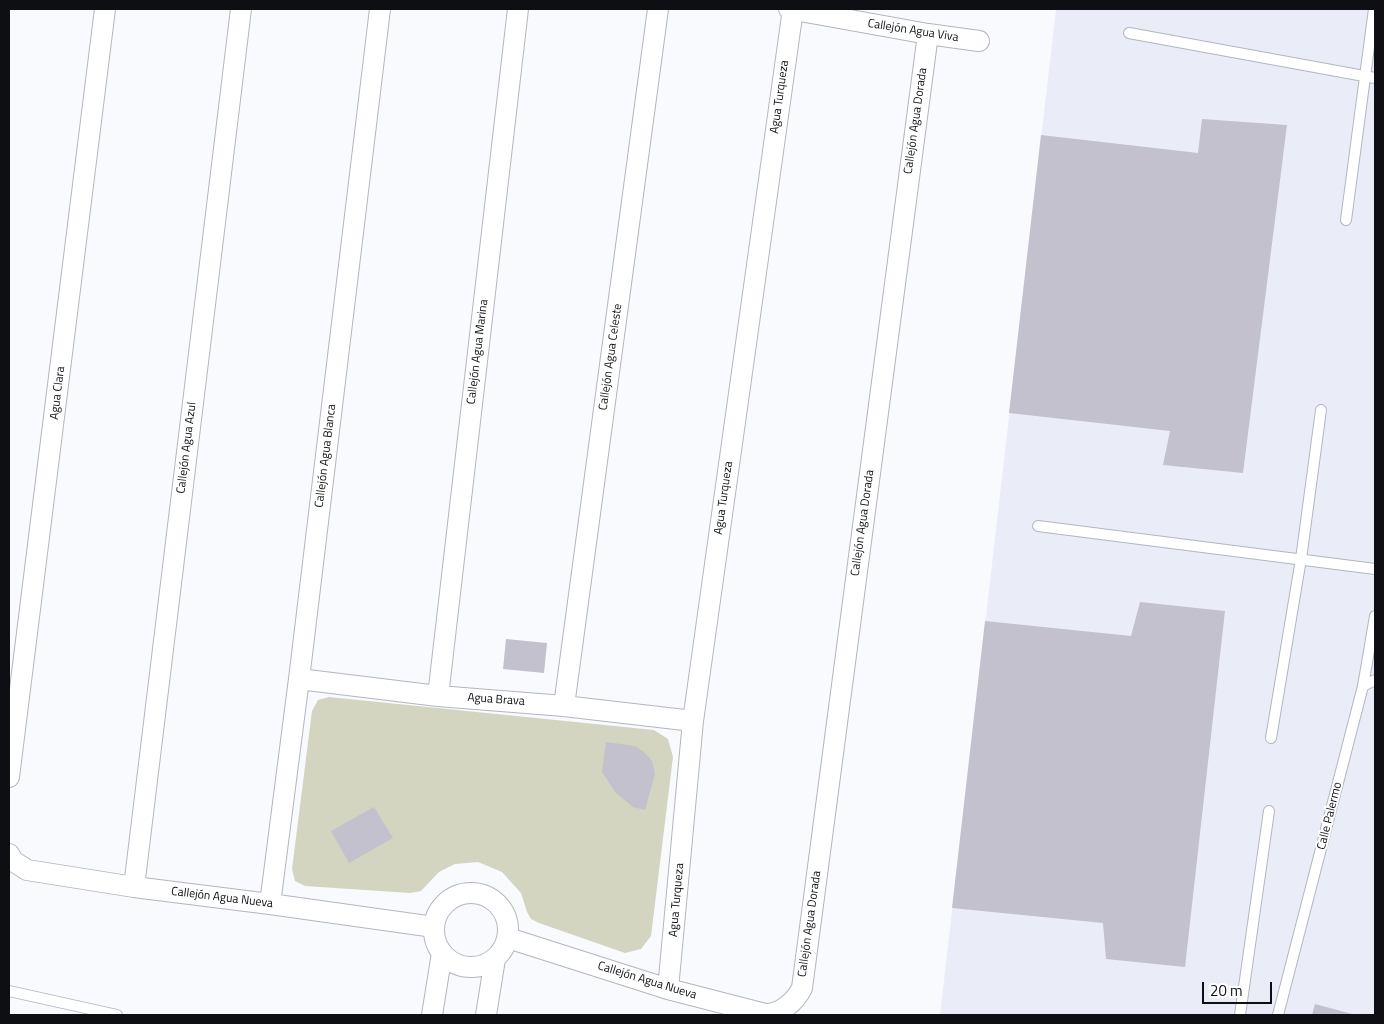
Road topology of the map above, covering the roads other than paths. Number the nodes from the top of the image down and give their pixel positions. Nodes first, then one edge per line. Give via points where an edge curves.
1 (106, 9) edge
2 (241, 9) edge
3 (380, 9) edge
4 (518, 9) edge
5 (658, 9) edge
6 (791, 9) edge
7 (1374, 9) edge
8 (928, 34) junction
9 (1129, 34) dead end
10 (979, 41) dead end
11 (1364, 76) junction
12 (1375, 78) edge
13 (1346, 220) dead end
14 (1321, 410) dead end
15 (1038, 526) dead end
16 (1300, 559) junction
17 (1375, 569) edge
18 (1375, 616) edge
19 (299, 679) junction
20 (1375, 680) edge
21 (1363, 686) junction
22 (438, 696) junction
23 (564, 706) junction
24 (693, 721) junction
25 (1271, 738) dead end
26 (9, 776) edge
27 (1269, 811) dead end
28 (11, 857) edge
29 (134, 887) junction
30 (270, 904) junction
31 (434, 927) junction
32 (508, 938) junction
33 (442, 953) junction
34 (495, 959) junction
35 (668, 988) junction
36 (9, 991) edge
37 (787, 1006) joint
38 (117, 1015) edge
39 (432, 1015) edge
40 (486, 1015) edge
41 (1240, 1015) edge
42 (1278, 1015) edge

1 - 26 street, Agua Clara
2 - 29 street, Callejón Agua Azul
3 - 19 street, Callejón Agua Blanca
4 - 22 street, Callejón Agua Marina
5 - 23 street, Callejón Agua Celeste
6 - 8 street, Callejón Agua Viva
6 - 24 street, Agua Turqueza
7 - 11 lane
8 - 10 street, Callejón Agua Viva
8 - 37 street, Callejón Agua Dorada via 802,988
9 - 11 lane
11 - 12 lane
11 - 13 lane
14 - 16 lane
15 - 16 lane
16 - 17 lane
16 - 25 lane
18 - 21 lane, Calle Palermo
19 - 22 street, Agua Brava
19 - 30 street, Callejón Agua Blanca
20 - 21 lane
21 - 42 lane, Calle Palermo
22 - 23 street, Agua Brava
23 - 24 street, Agua Brava
24 - 35 street, Agua Turqueza
27 - 41 lane
28 - 29 street, Callejón Agua Nueva via 27,870
29 - 30 street, Callejón Agua Nueva
30 - 31 street, Callejón Agua Nueva
31 - 32 street via 437,915 453,897 477,893 499,904 506,914
31 - 33 street via 434,936
32 - 34 street
32 - 35 street, Callejón Agua Nueva
33 - 34 street via 461,966 473,967
33 - 39 street
34 - 40 street
35 - 37 street, Callejón Agua Nueva via 765,1014
36 - 38 lane

